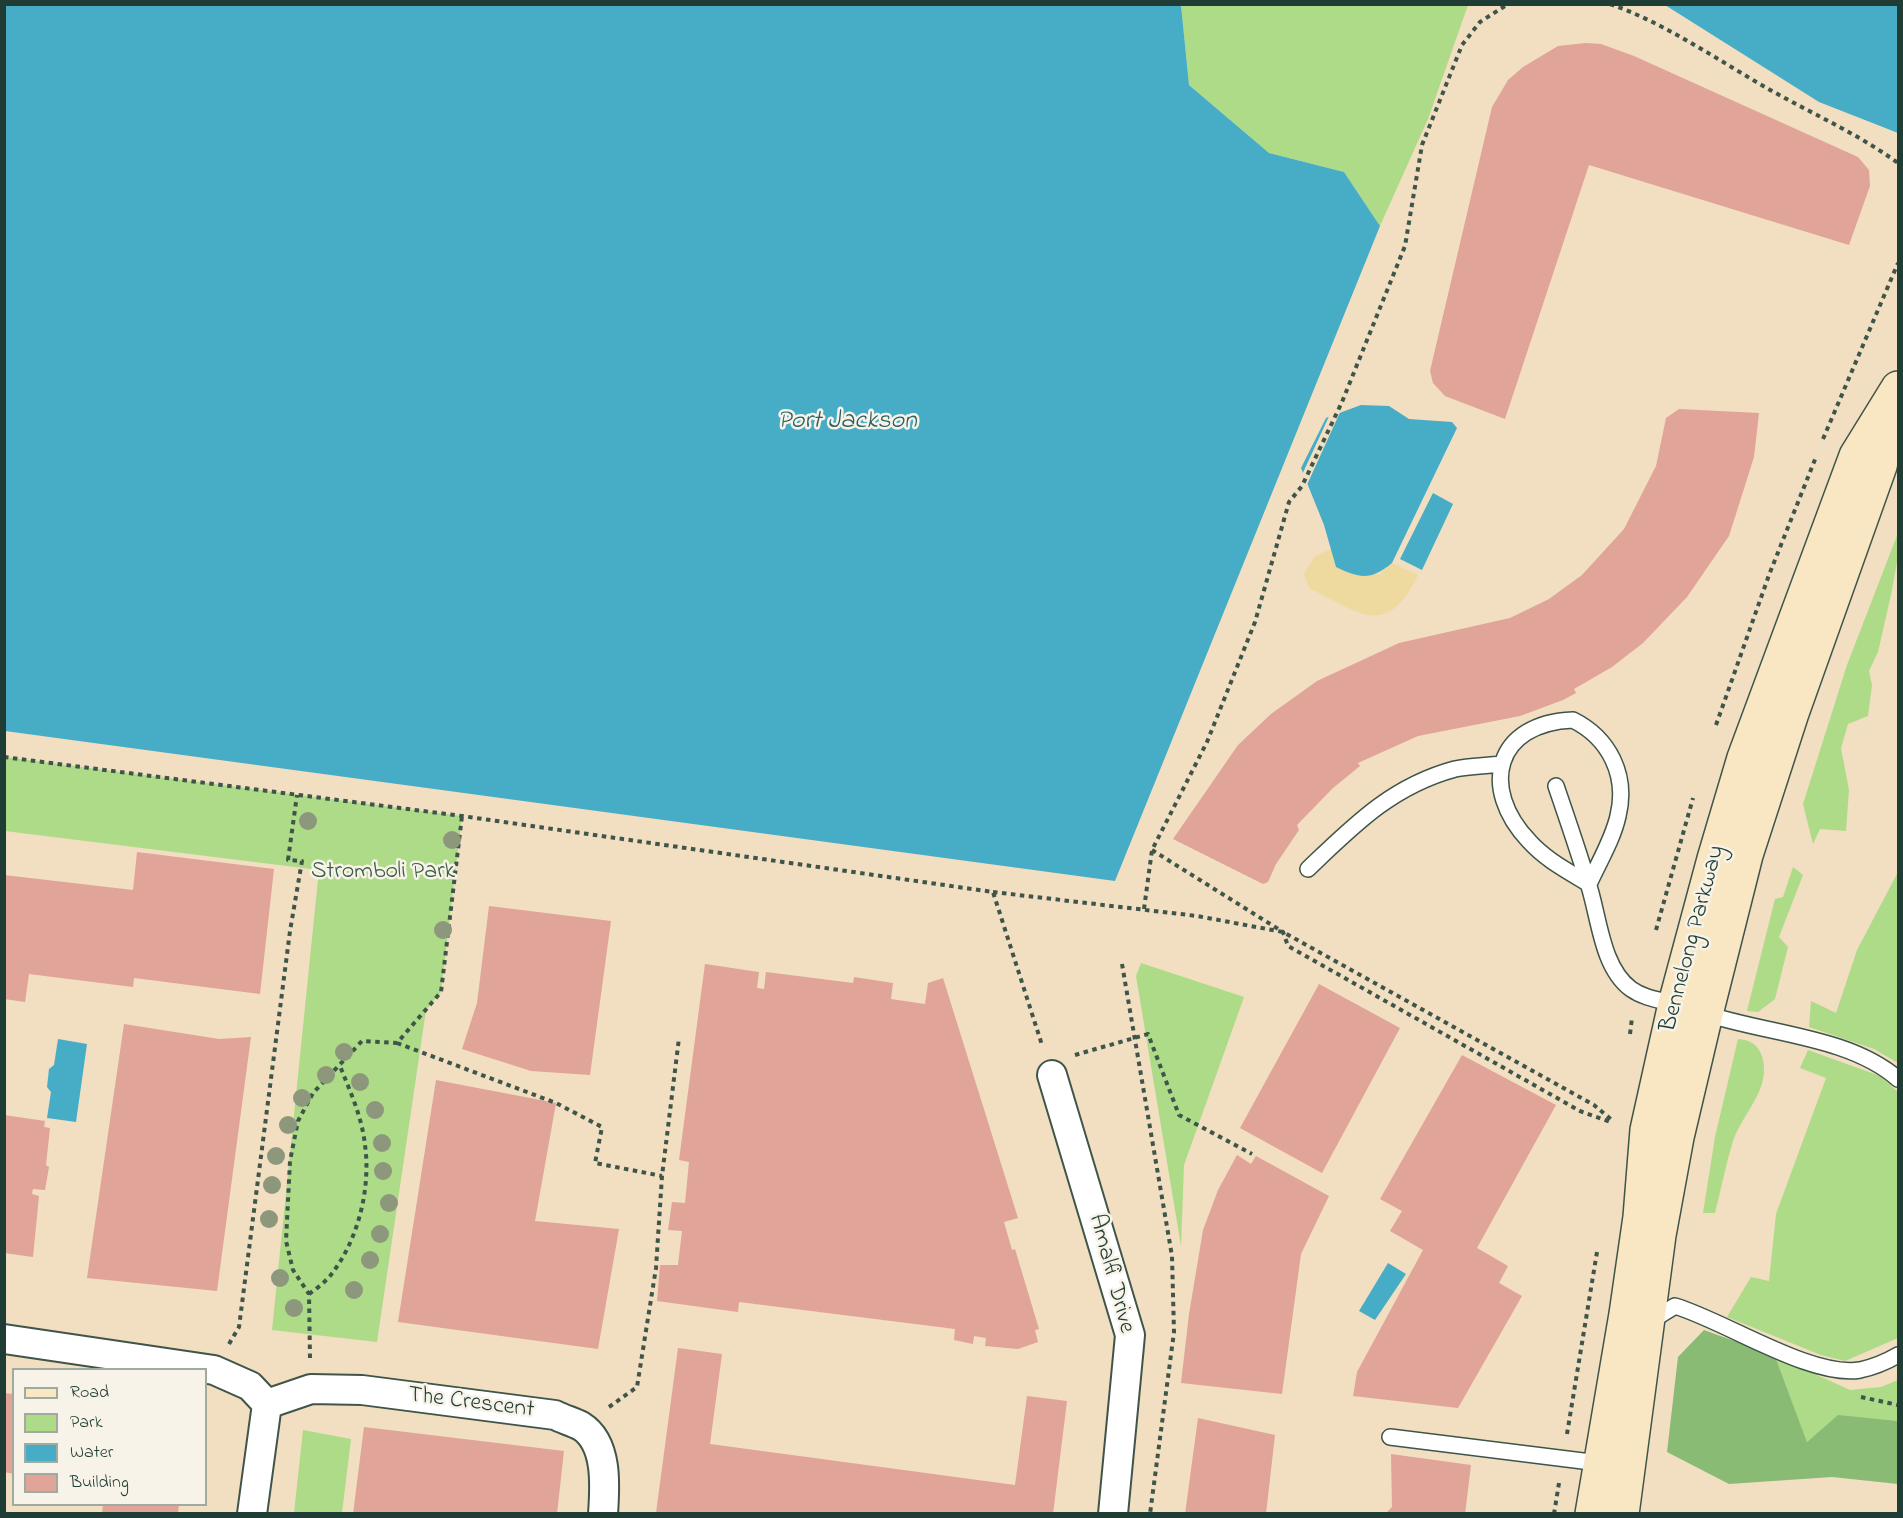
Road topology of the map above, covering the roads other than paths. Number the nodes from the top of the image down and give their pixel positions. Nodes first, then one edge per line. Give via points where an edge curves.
1 (1897, 390) edge
2 (1501, 764) junction
3 (1556, 786) dead end
4 (1308, 869) dead end
5 (1589, 884) junction
6 (1675, 1004) junction
7 (1706, 1014) junction
8 (1052, 1075) road end
9 (1899, 1079) edge
10 (1646, 1324) junction
11 (4, 1339) edge
12 (1899, 1355) edge
13 (200, 1368) edge
14 (207, 1369) edge
15 (267, 1404) junction
16 (1389, 1437) dead end
17 (1599, 1463) junction
18 (1612, 1513) edge
19 (252, 1514) edge
20 (603, 1514) edge
21 (1113, 1514) edge

1 - 6 street, Bennelong Parkway via 1856,456 1779,659 1744,758
1 - 7 street, Bennelong Parkway via 1880,466 1746,855
2 - 4 lane via 1456,769 1405,788 1364,815
2 - 5 lane via 1498,783 1513,821 1544,856
2 - 5 lane via 1519,736 1553,721 1573,720 1592,729 1607,747 1620,792 1618,816
3 - 5 lane
5 - 6 lane via 1616,972 1647,998
6 - 7 lane
6 - 17 street, Bennelong Parkway via 1647,1130 1640,1217
7 - 9 lane via 1852,1052
7 - 10 street, Bennelong Parkway via 1675,1148
8 - 21 street, Amalfi Drive via 1130,1335
10 - 12 lane via 1675,1306 1800,1359 1840,1370 1858,1370
10 - 18 street, Bennelong Parkway
11 - 13 street
14 - 15 street via 250,1386
15 - 19 street
15 - 20 street, The Crescent via 311,1389 362,1390 555,1415 582,1427 592,1437 603,1460
16 - 17 lane
17 - 18 street, Bennelong Parkway

